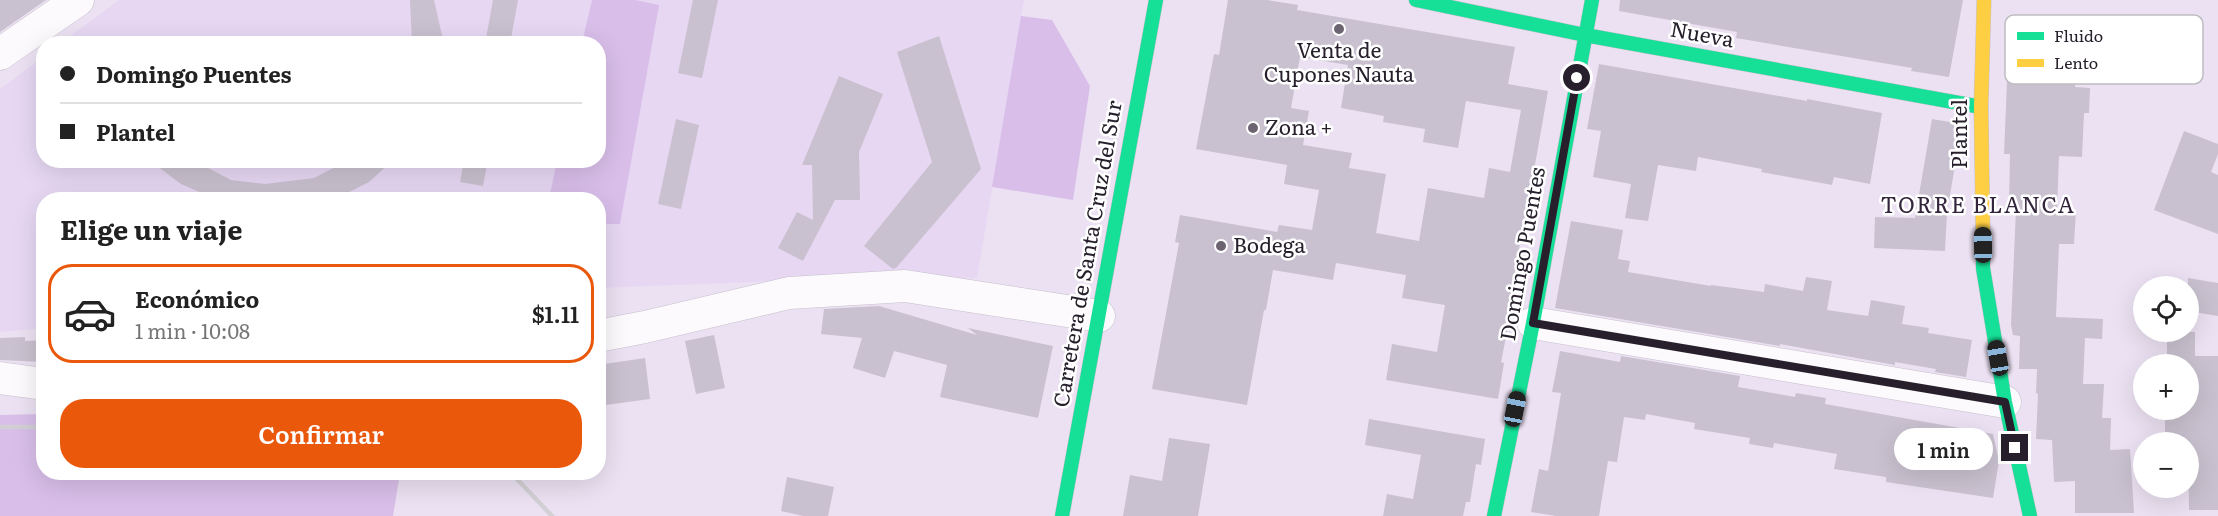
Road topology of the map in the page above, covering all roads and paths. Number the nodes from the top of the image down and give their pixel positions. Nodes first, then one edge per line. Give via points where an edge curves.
1 (78, 0) edge
2 (1156, 0) edge
3 (1416, 0) edge
4 (1592, 0) edge
5 (1984, 0) edge
6 (1585, 35) junction
7 (0, 53) edge
8 (1981, 107) junction
9 (1099, 316) junction
10 (1533, 323) junction
11 (606, 334) edge
12 (0, 378) edge
13 (36, 383) edge
14 (2005, 402) junction
15 (1062, 516) edge
16 (1494, 516) edge
17 (2030, 516) edge

1 - 7 street
2 - 9 street, Carretera de Santa Cruz del Sur
3 - 6 street, Nueva
4 - 6 street, Domingo Puentes
5 - 8 street, Plantel
6 - 8 street, Nueva
6 - 10 street, Domingo Puentes
8 - 14 street, Plantel via 1983,268
9 - 11 street via 905,286 789,293
9 - 15 street, Carretera de Santa Cruz del Sur
10 - 14 street
10 - 16 street, Domingo Puentes
12 - 13 street
14 - 17 street, Plantel

